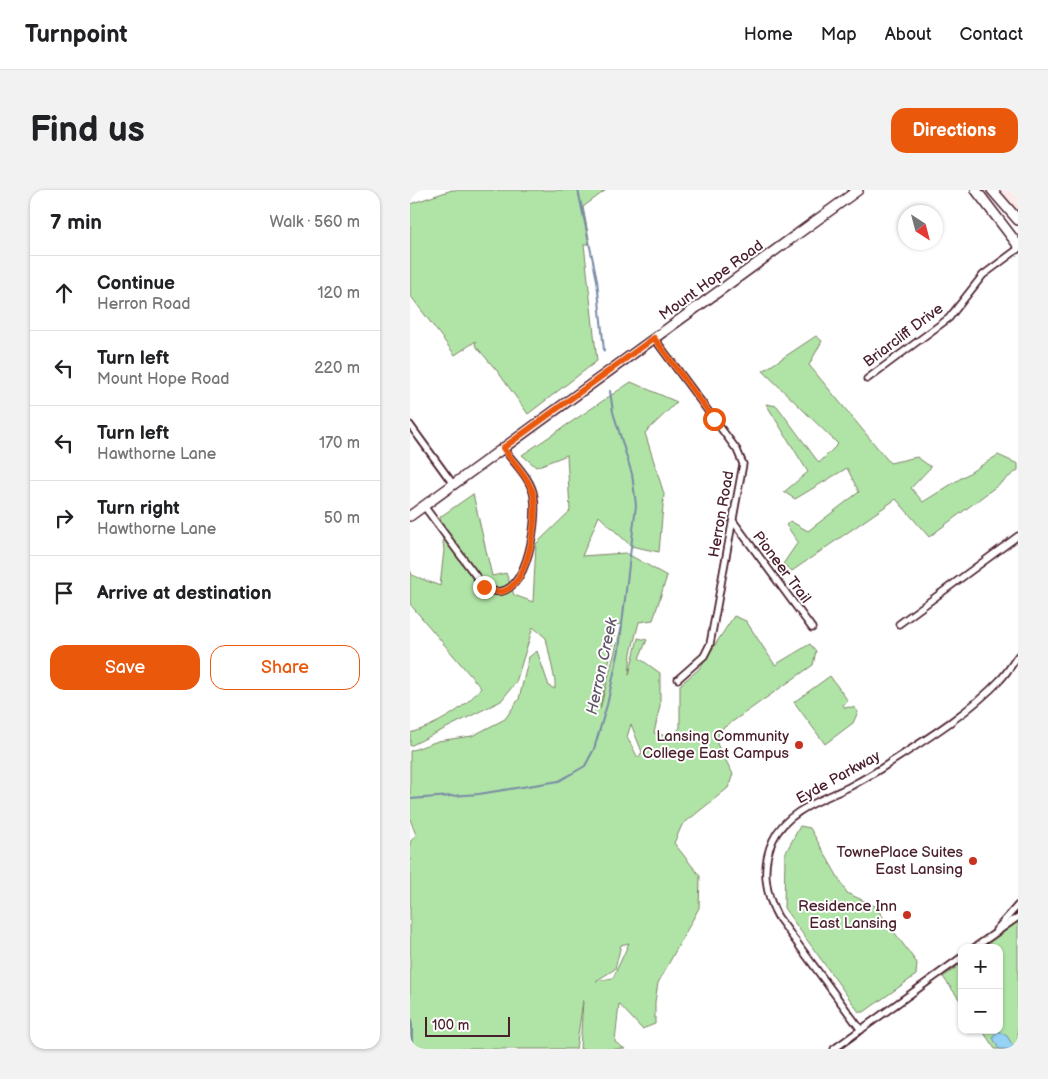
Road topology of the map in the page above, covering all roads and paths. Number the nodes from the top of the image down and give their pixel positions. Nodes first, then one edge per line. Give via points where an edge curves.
1 (858, 190) edge
2 (976, 190) edge
3 (992, 190) edge
4 (1018, 220) edge
5 (1018, 247) edge
6 (654, 338) junction
7 (867, 379) dead end
8 (410, 425) edge
9 (503, 448) junction
10 (453, 484) junction
11 (424, 506) junction
12 (410, 516) edge
13 (733, 521) junction
14 (1018, 536) edge
15 (899, 624) dead end
16 (812, 628) dead end
17 (1018, 656) edge
18 (678, 679) dead end
19 (1018, 905) edge
20 (1018, 917) edge
21 (988, 938) junction
22 (980, 944) edge
23 (958, 960) edge
24 (861, 1030) junction
25 (834, 1049) edge

1 - 6 street, Mount Hope Road
2 - 5 street
3 - 4 street
5 - 7 street, Briarcliff Drive via 983,275 949,318
6 - 9 street, Mount Hope Road
6 - 13 street, Herron Road via 741,456 743,468
8 - 10 street
9 - 10 street, Mount Hope Road
9 - 11 street via 529,484 535,500 526,564 512,586 498,591 484,587
10 - 11 street, Mount Hope Road
11 - 12 street, Mount Hope Road
13 - 16 street, Pioneer Trail
13 - 18 street, Herron Road via 710,644 704,656
14 - 15 street
17 - 24 street, Eyde Parkway via 1001,679 968,710 888,764 810,805 789,819 773,840 766,866 771,905
19 - 21 street
20 - 21 street
21 - 22 street
23 - 24 street
24 - 25 street

